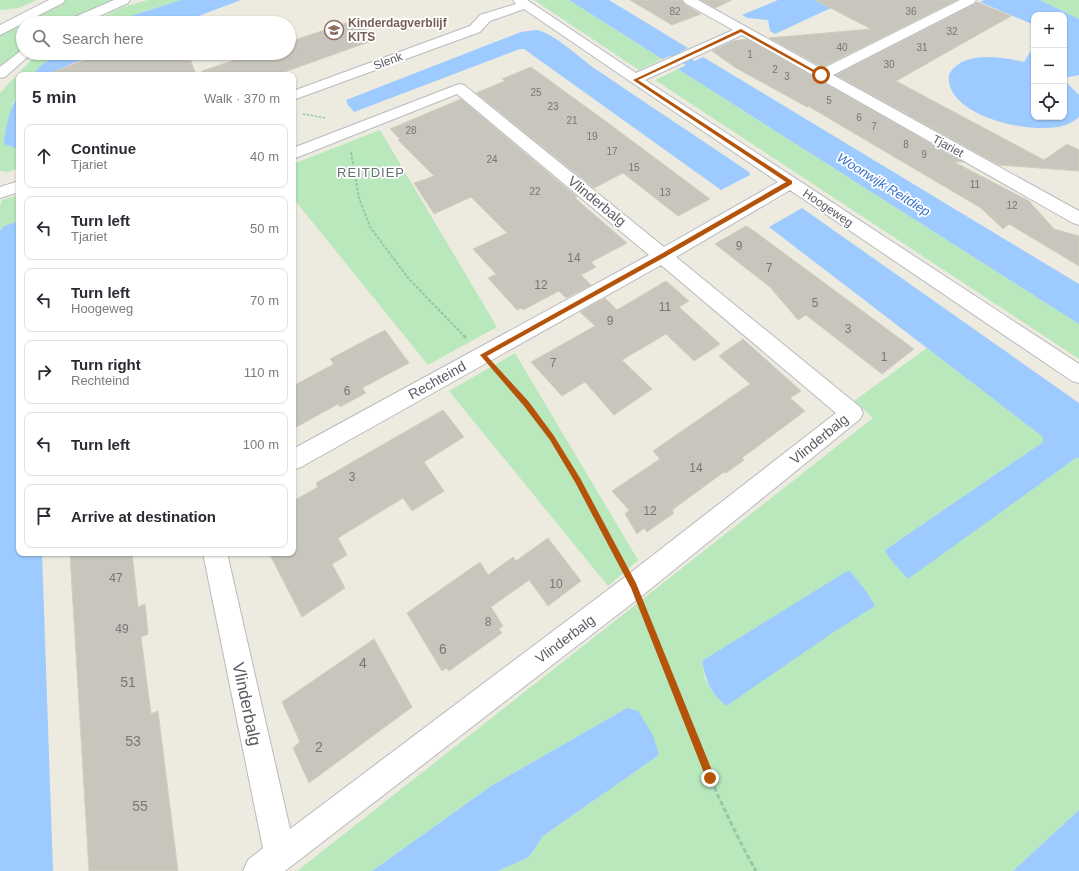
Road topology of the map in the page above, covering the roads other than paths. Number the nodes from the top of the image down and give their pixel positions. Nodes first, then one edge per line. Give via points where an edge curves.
1 (59, 0) edge
2 (124, 0) edge
3 (689, 0) edge
4 (970, 0) edge
5 (522, 3) edge
6 (3, 14) dead end
7 (26, 16) edge
8 (89, 16) edge
9 (16, 17) edge
10 (16, 22) edge
11 (741, 30) junction
12 (0, 31) edge
13 (17, 60) edge
14 (0, 74) edge
15 (821, 75) junction
16 (635, 80) junction
17 (296, 95) edge
18 (296, 153) edge
19 (783, 186) junction
20 (16, 187) edge
21 (0, 193) edge
22 (1078, 217) edge
23 (663, 256) junction
24 (1079, 375) edge
25 (296, 458) edge
26 (216, 556) edge
27 (269, 863) edge

1 - 7 street
2 - 8 street
3 - 11 street, Tjariet
4 - 15 street
5 - 16 street, Hoogeweg
5 - 17 street, Slenk via 485,18 475,29
6 - 9 street
10 - 12 street
11 - 15 street, Tjariet
11 - 16 street
13 - 14 street
15 - 22 street, Tjariet
16 - 19 street, Hoogeweg
18 - 23 street, Vlinderbalg via 459,88
19 - 23 street, Rechteind
19 - 24 street, Hoogeweg
20 - 21 street
23 - 25 street, Rechteind
23 - 27 street, Vlinderbalg via 852,413 634,586
26 - 27 street, Vlinderbalg

